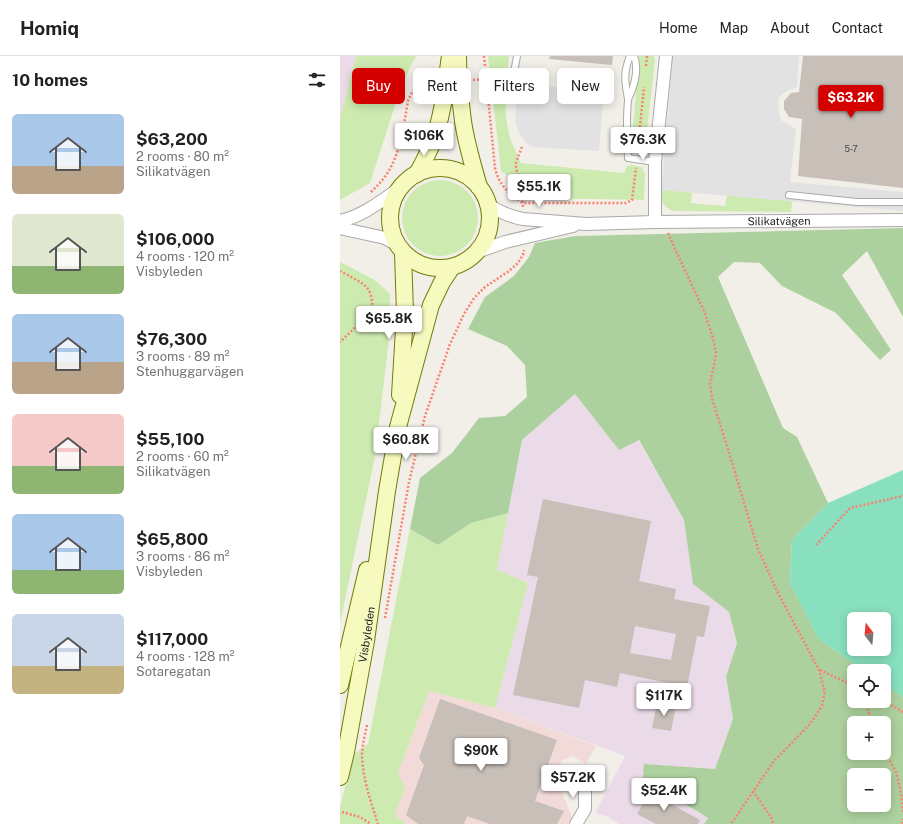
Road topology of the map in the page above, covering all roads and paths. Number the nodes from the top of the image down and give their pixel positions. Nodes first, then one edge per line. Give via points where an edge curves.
1 (450, 56) edge
2 (458, 56) edge
3 (484, 56) edge
4 (517, 56) edge
5 (630, 56) edge
6 (634, 56) edge
7 (647, 56) edge
8 (666, 56) edge
9 (485, 68) edge
10 (515, 68) edge
11 (646, 71) dead end
12 (473, 80) dead end
13 (479, 80) edge
14 (644, 86) dead end
15 (413, 90) edge
16 (628, 99) junction
17 (489, 104) edge
18 (522, 147) dead end
19 (637, 159) junction
20 (655, 162) junction
21 (416, 174) junction
22 (479, 187) junction
23 (400, 188) junction
24 (370, 194) dead end
25 (789, 196) dead end
26 (903, 202) edge
27 (523, 203) junction
28 (488, 205) junction
29 (523, 219) junction
30 (903, 220) edge
31 (340, 221) edge
32 (659, 222) junction
33 (586, 224) junction
34 (340, 228) edge
35 (524, 237) junction
36 (400, 248) junction
37 (477, 252) junction
38 (452, 267) junction
39 (340, 271) edge
40 (340, 342) edge
41 (398, 427) junction
42 (387, 491) junction
43 (903, 496) edge
44 (816, 544) dead end
45 (384, 622) dead end
46 (819, 670) junction
47 (847, 683) edge
48 (340, 685) edge
49 (891, 705) edge
50 (903, 712) edge
51 (367, 725) dead end
52 (889, 760) edge
53 (340, 777) edge
54 (586, 779) dead end
55 (753, 791) junction
56 (342, 812) dead end
57 (903, 812) edge
58 (903, 819) edge
59 (371, 824) edge
60 (378, 824) edge
61 (576, 824) edge
62 (731, 824) edge
63 (774, 824) edge
64 (903, 824) edge

1 - 21 main road via 440,117 433,140
2 - 22 main road via 463,122
3 - 9 path
4 - 10 lane
5 - 16 lane via 624,75
6 - 16 lane via 636,74
7 - 11 path
8 - 20 street
12 - 13 path
14 - 19 path
15 - 24 path via 408,101 398,151 384,178
16 - 19 lane via 628,158
17 - 27 path via 496,173 508,192
18 - 27 path via 516,169 521,183
19 - 20 lane
19 - 27 path via 634,195 629,202
20 - 32 street
21 - 22 main road via 431,169 446,169 461,173
21 - 23 main road
22 - 28 main road
23 - 31 street via 363,213
23 - 36 main road via 389,215 390,227
25 - 26 lane via 857,202
27 - 29 path
28 - 29 street via 505,215
28 - 37 main road via 488,230
29 - 33 street
30 - 32 street, Silikatvägen
32 - 33 street, Silikatvägen
32 - 46 path via 684,268 704,311 713,338 716,353 710,383 712,399 758,549 777,592
33 - 35 street
34 - 36 street via 385,238
35 - 37 street
35 - 45 path via 523,255 518,263 474,298 450,344 425,416 408,482
36 - 38 main road via 422,266
36 - 41 main road, Visbyleden via 405,313
37 - 38 main road via 465,262
38 - 41 main road, Visbyleden via 431,305
39 - 40 path via 368,289 373,304 372,311
41 - 42 main road, Visbyleden
42 - 48 main road, Visbyleden
42 - 53 main road, Visbyleden via 366,641
43 - 44 path via 850,508
46 - 47 path
46 - 55 path via 825,692 818,714 774,761
49 - 50 path
51 - 60 path via 362,755 363,767
52 - 57 path via 896,772
54 - 61 street via 585,809
55 - 62 path
55 - 63 path
56 - 59 path via 360,817
58 - 64 path

